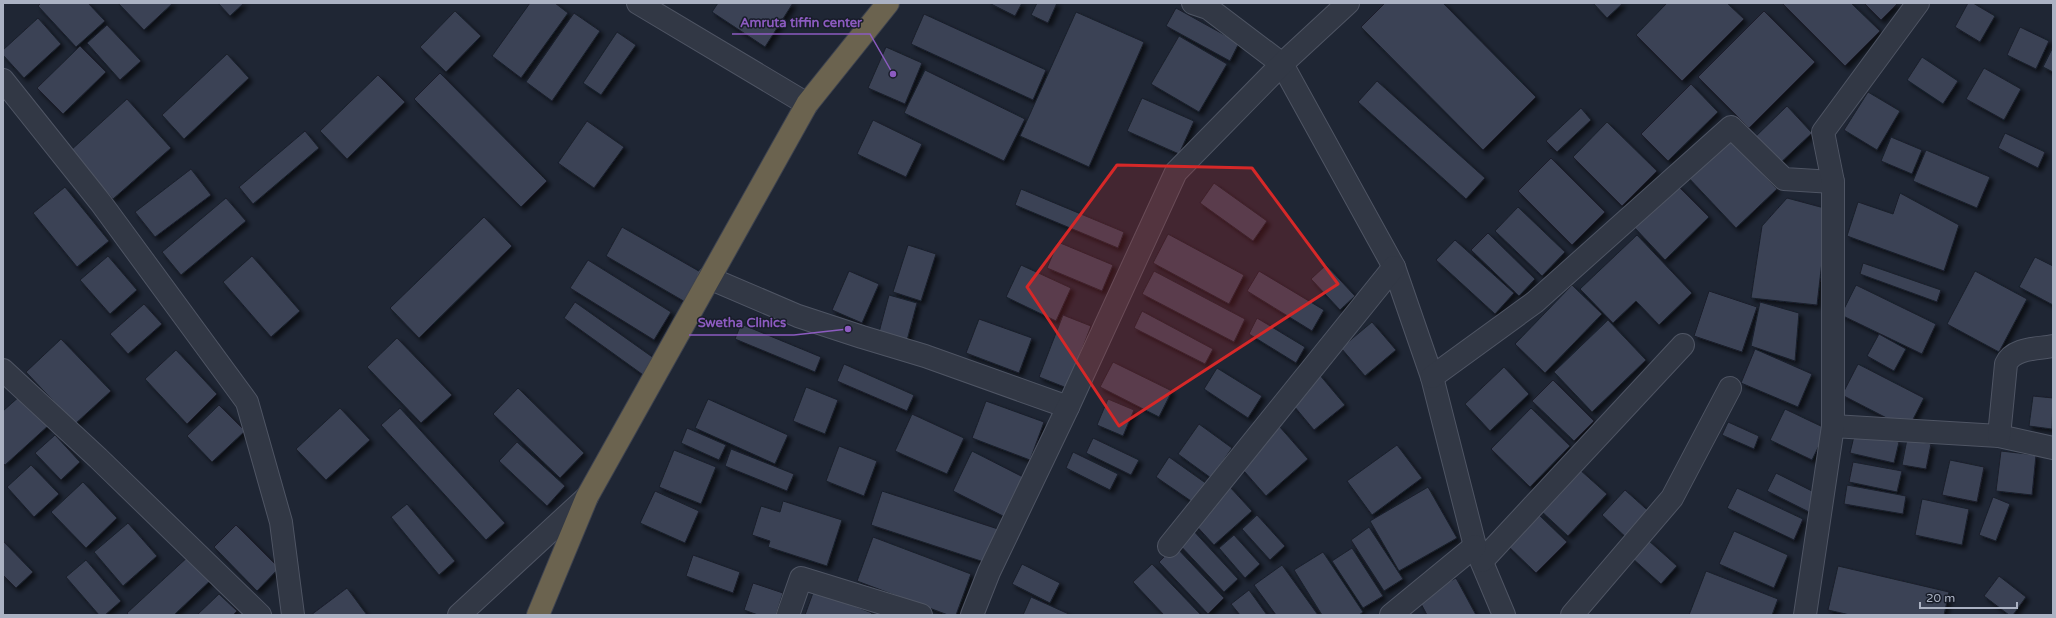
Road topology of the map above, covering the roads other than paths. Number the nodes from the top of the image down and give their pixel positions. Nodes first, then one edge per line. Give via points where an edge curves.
1 (638, 3) edge
2 (888, 3) edge
3 (1192, 3) edge
4 (1348, 3) edge
5 (1918, 3) edge
6 (1282, 64) junction
7 (3, 80) edge
8 (807, 104) junction
9 (1833, 182) junction
10 (1394, 267) junction
11 (709, 278) junction
12 (1683, 345) dead end
13 (2053, 346) edge
14 (3, 370) edge
15 (1432, 376) junction
16 (1730, 388) dead end
17 (1068, 406) junction
18 (1833, 426) junction
19 (1999, 436) junction
20 (2053, 448) edge
21 (587, 497) junction
22 (1169, 546) dead end
23 (1479, 554) junction
24 (260, 615) edge
25 (293, 615) edge
26 (459, 615) edge
27 (538, 615) edge
28 (788, 615) edge
29 (921, 615) edge
30 (972, 615) edge
31 (1391, 615) edge
32 (1504, 615) edge
33 (1572, 615) edge
34 (1805, 615) edge

1 - 8 street
2 - 8 highway
3 - 6 street via 1208,8
4 - 6 street
5 - 9 street via 1823,132
6 - 10 street
6 - 17 street via 1176,172
7 - 25 street via 101,203 247,402 281,522
8 - 11 highway
9 - 15 street via 1784,179 1731,127 1535,302
9 - 18 street
10 - 15 street
10 - 22 street
11 - 17 street via 798,316 925,356
11 - 21 highway
12 - 23 street
13 - 19 street via 2020,351 2009,357 2006,364
14 - 24 street
15 - 23 street
16 - 33 street via 1672,498
17 - 30 street via 989,572
18 - 19 street
18 - 34 street
19 - 20 street
21 - 26 street
21 - 27 highway
23 - 31 street
23 - 32 street
28 - 29 street via 801,578

